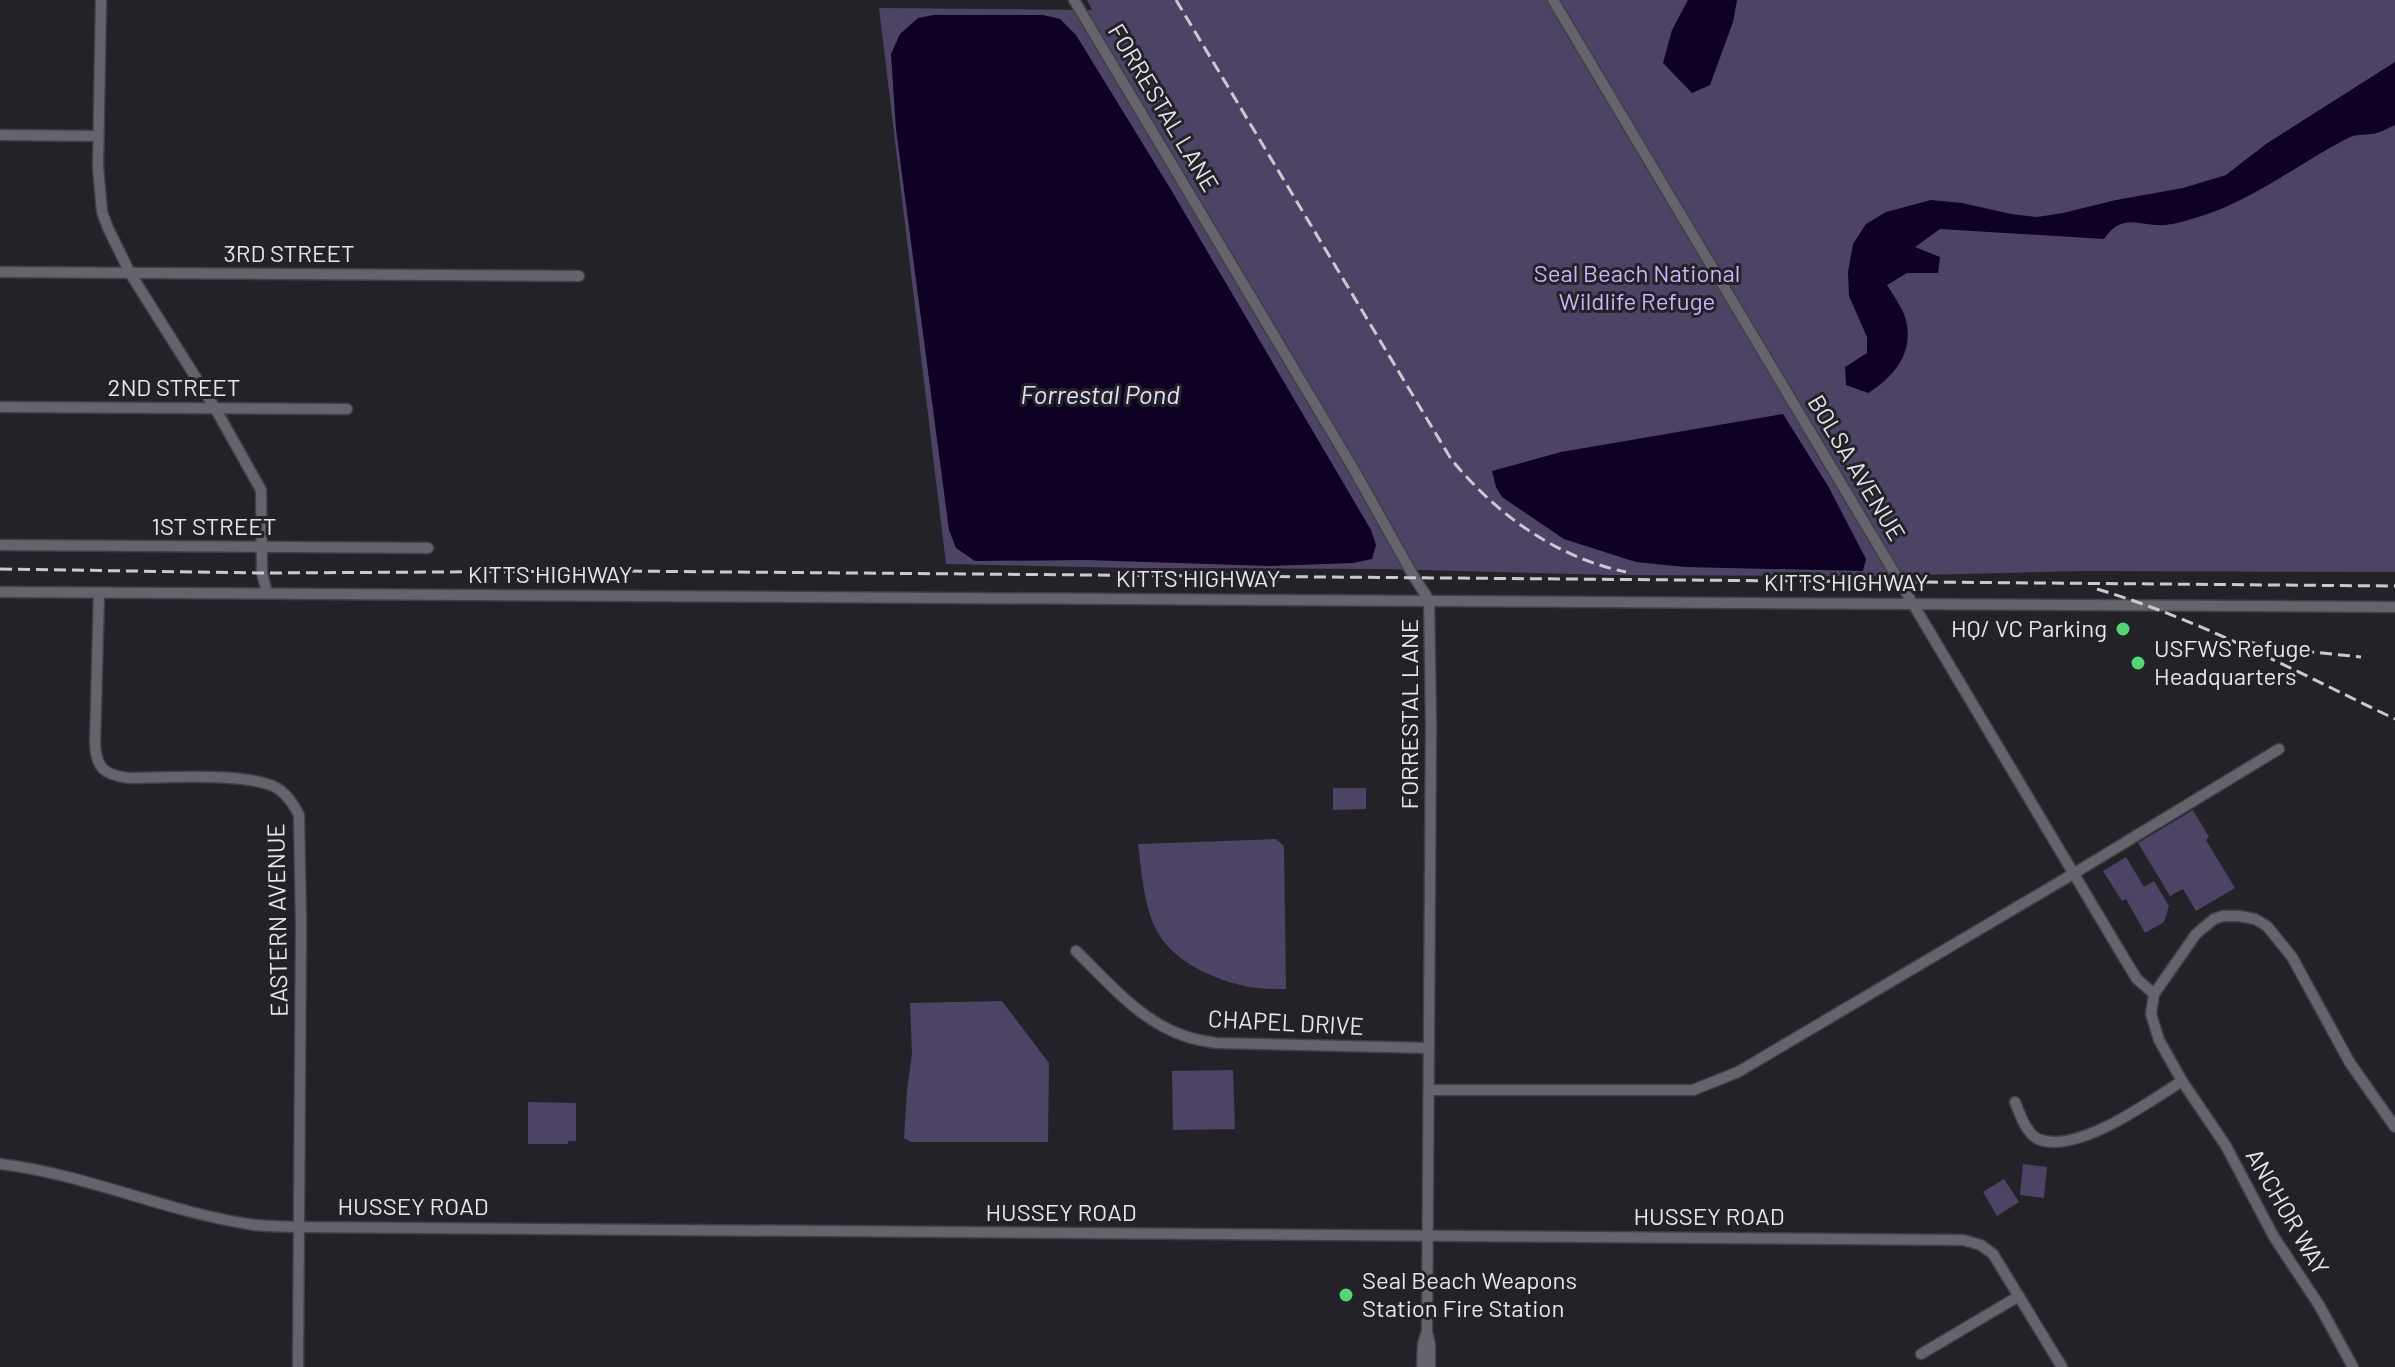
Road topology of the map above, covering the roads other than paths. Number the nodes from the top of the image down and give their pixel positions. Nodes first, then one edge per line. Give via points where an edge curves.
1 (101, 0) edge
2 (1074, 0) edge
3 (1553, 0) edge
4 (0, 135) edge
5 (98, 136) junction
6 (0, 272) edge
7 (130, 273) junction
8 (579, 276) dead end
9 (0, 407) edge
10 (215, 408) junction
11 (347, 409) dead end
12 (0, 545) edge
13 (264, 548) junction
14 (428, 548) dead end
15 (0, 592) edge
16 (99, 593) junction
17 (267, 593) junction
18 (1429, 600) junction
19 (1914, 604) junction
20 (2395, 607) edge
21 (2279, 749) dead end
22 (2073, 874) junction
23 (1076, 951) dead end
24 (2154, 994) junction
25 (1428, 1048) junction
26 (2182, 1081) junction
27 (1429, 1090) junction
28 (2015, 1102) dead end
29 (2395, 1127) edge
30 (0, 1164) edge
31 (298, 1227) junction
32 (1428, 1237) junction
33 (2019, 1296) junction
34 (1427, 1332) junction
35 (1430, 1344) junction
36 (1921, 1354) dead end
37 (298, 1367) edge
38 (1422, 1367) edge
39 (1430, 1367) edge
40 (1438, 1367) edge
41 (2062, 1367) edge
42 (2353, 1367) edge

1 - 5 street
2 - 18 street, FORRESTAL LANE
3 - 19 street, BOLSA AVENUE
4 - 5 street
5 - 7 street via 102,212
6 - 7 street, 3RD STREET
7 - 8 street, 3RD STREET
7 - 10 street
9 - 10 street, 2ND STREET
10 - 11 street, 2ND STREET
10 - 13 street via 261,490
12 - 13 street, 1ST STREET
13 - 14 street, 1ST STREET
13 - 17 street
15 - 16 street, KITTS HIGHWAY
16 - 17 street, KITTS HIGHWAY
16 - 31 street, EASTERN AVENUE via 95,743 101,767 111,776 129,778 260,781 278,789 299,815
17 - 18 street, KITTS HIGHWAY
18 - 19 street, KITTS HIGHWAY
18 - 25 street, FORRESTAL LANE
19 - 20 street, KITTS HIGHWAY
19 - 22 street, BOLSA AVENUE
21 - 22 street
22 - 24 street, BOLSA AVENUE via 2137,979
22 - 27 street via 1738,1072 1693,1090
23 - 25 street, CHAPEL DRIVE via 1134,1007 1185,1036 1216,1043
24 - 26 street, ANCHOR WAY via 2151,1014 2159,1040
24 - 29 street via 2204,926 2223,916 2255,919 2292,957 2350,1063
25 - 27 street, FORRESTAL LANE
26 - 28 street via 2104,1128 2051,1142 2036,1138
26 - 42 street, ANCHOR WAY via 2226,1146
27 - 32 street, FORRESTAL LANE
30 - 31 street, HUSSEY ROAD via 250,1225
31 - 32 street, HUSSEY ROAD
31 - 37 street, EASTERN AVENUE
32 - 33 street, HUSSEY ROAD via 1963,1240 1993,1254
32 - 34 street, FORRESTAL LANE
33 - 36 street
33 - 41 street, HUSSEY ROAD
34 - 35 street, FORRESTAL LANE
34 - 38 street, FORRESTAL LANE
35 - 39 street, FORRESTAL LANE
35 - 40 street, FORRESTAL LANE

